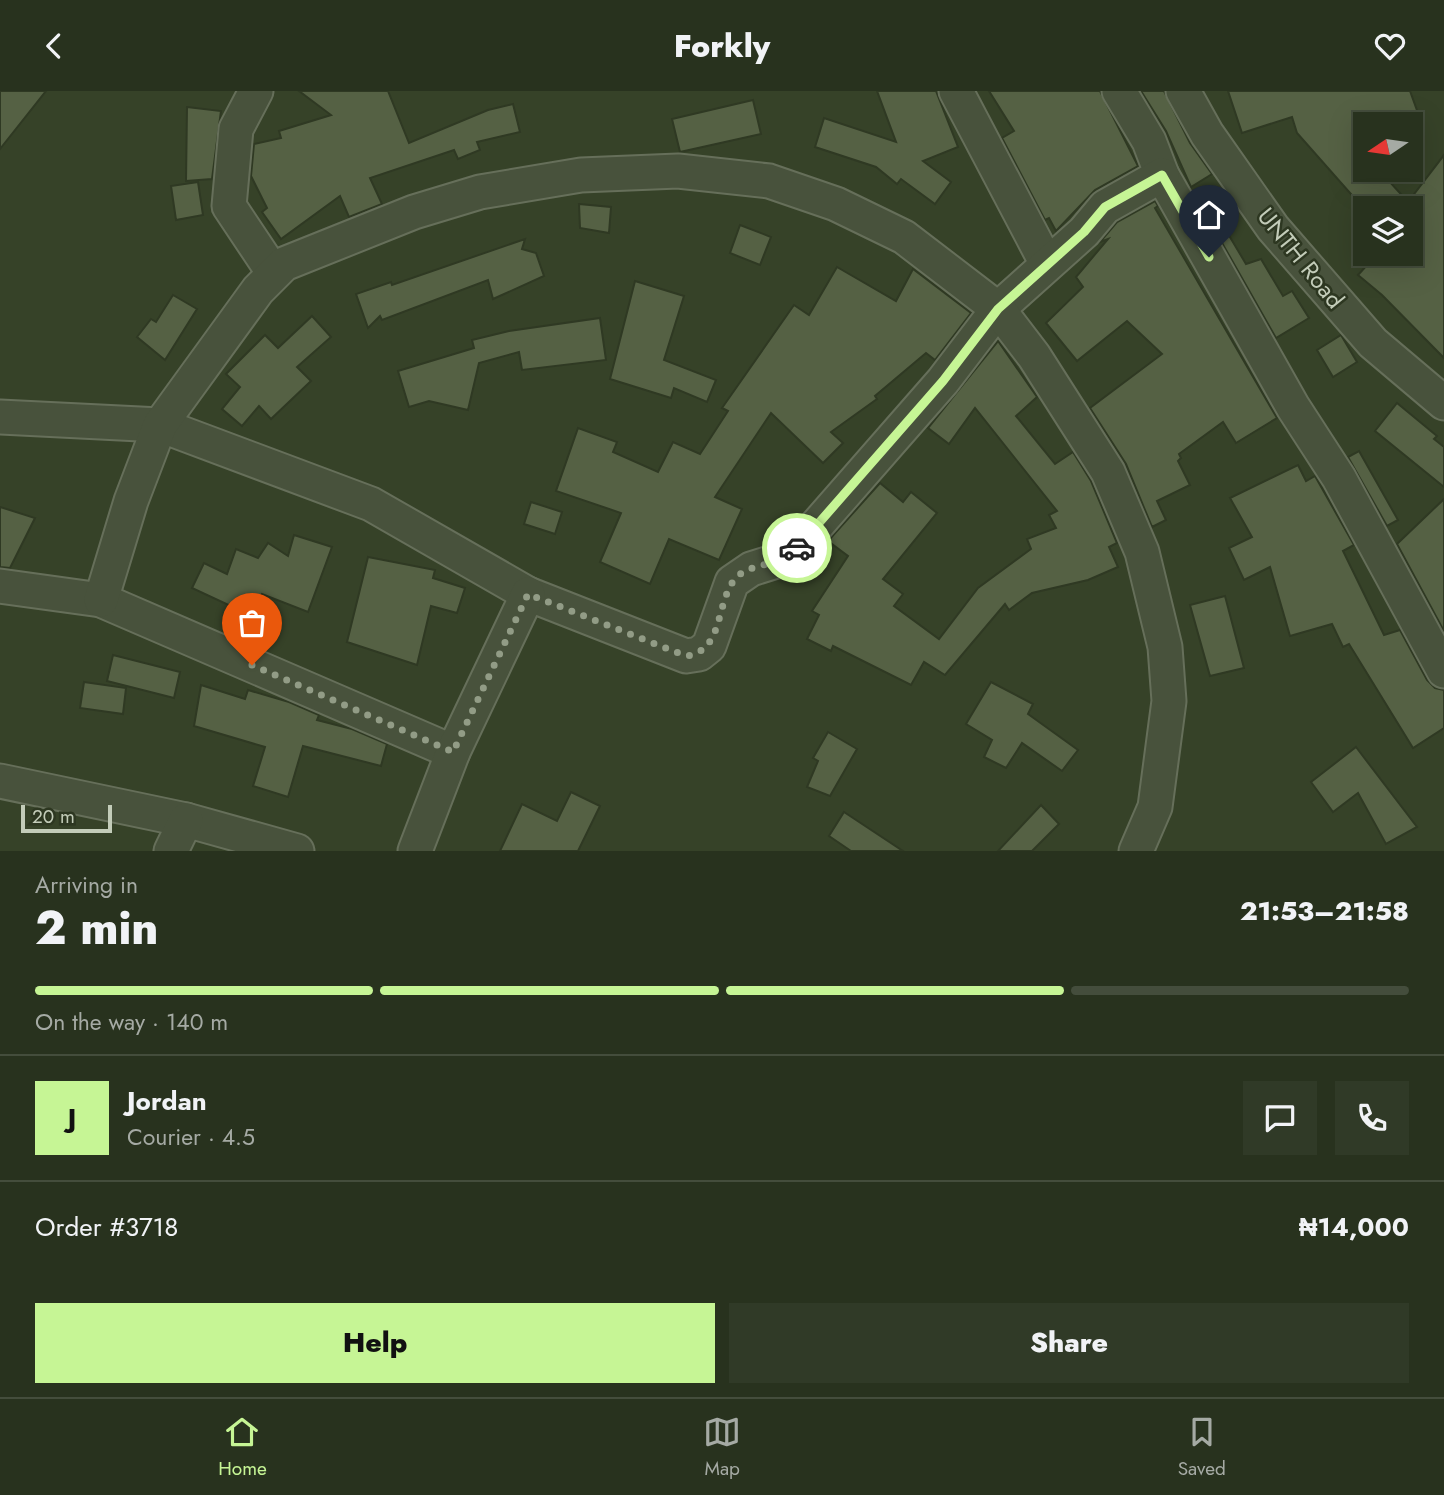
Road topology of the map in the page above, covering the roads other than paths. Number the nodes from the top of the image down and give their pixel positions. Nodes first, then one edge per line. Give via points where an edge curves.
1 (256, 91) edge
2 (956, 91) edge
3 (1119, 91) edge
4 (1183, 91) edge
5 (1162, 175) junction
6 (1047, 264) junction
7 (273, 272) junction
8 (998, 309) junction
9 (1444, 403) edge
10 (0, 417) edge
11 (160, 425) junction
12 (0, 586) edge
13 (528, 594) junction
14 (101, 600) junction
15 (1444, 671) edge
16 (453, 752) junction
17 (0, 781) edge
18 (186, 820) junction
19 (172, 851) edge
20 (296, 851) edge
21 (415, 851) edge
22 (1136, 851) edge

1 - 7 street via 236,129 229,206
2 - 6 street
3 - 5 street via 1149,141
4 - 9 street, UNTH Road via 1207,134 1273,228 1361,331
5 - 6 street via 1105,207
5 - 15 street via 1293,407 1339,478
6 - 8 street
7 - 8 street via 373,227 480,193 581,175 678,171 769,181 836,204 904,237
7 - 11 street
8 - 13 street via 943,381 789,557 751,569 732,582 709,646 699,654 686,656
8 - 22 street via 1034,356 1108,472 1142,552 1165,647 1170,701 1155,807
10 - 11 street
11 - 13 street via 371,504
11 - 14 street
12 - 14 street
13 - 16 street
14 - 16 street
16 - 21 street
17 - 18 street
18 - 19 street
18 - 20 street

